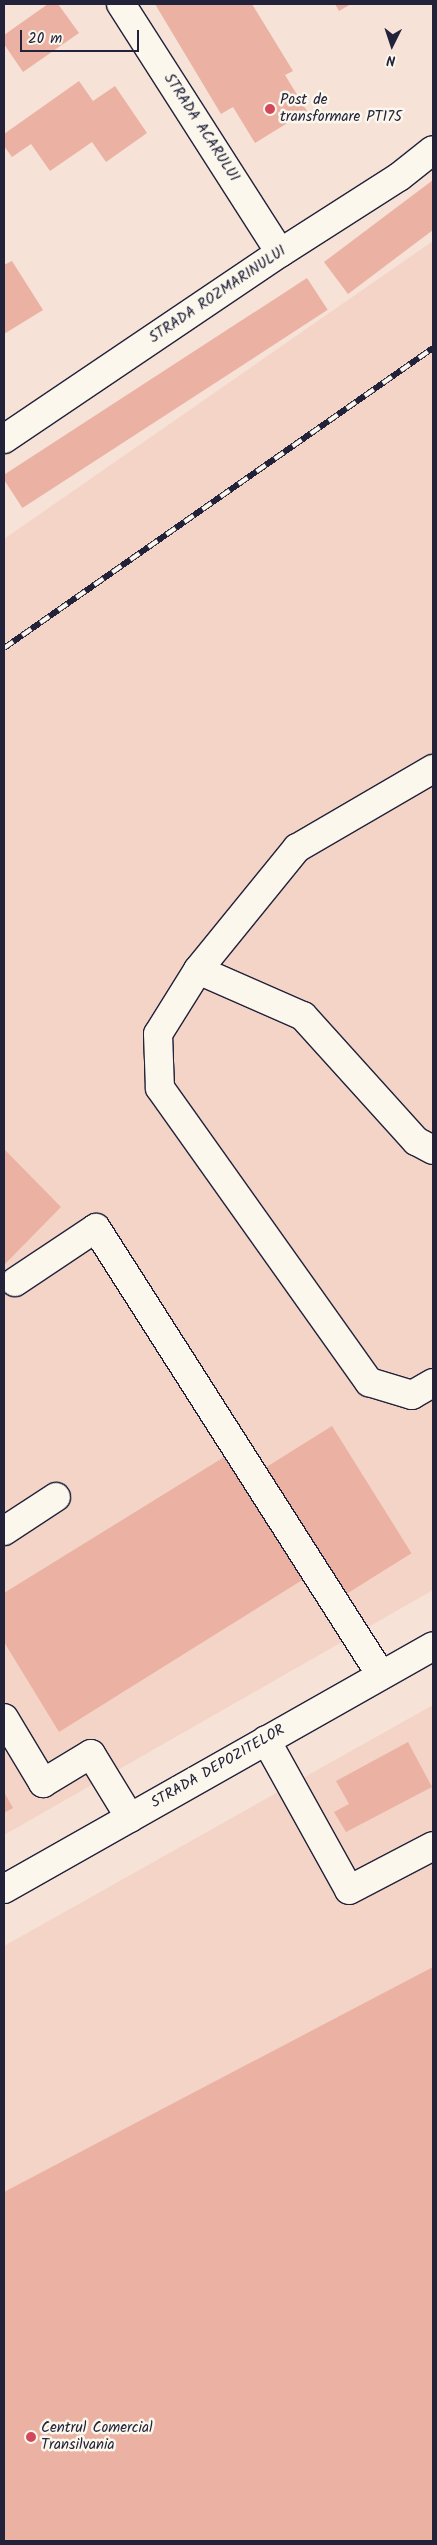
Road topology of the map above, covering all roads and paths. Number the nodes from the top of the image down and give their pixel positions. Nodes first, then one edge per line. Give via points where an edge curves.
1 (121, 4) edge
2 (433, 150) edge
3 (280, 253) junction
4 (4, 439) edge
5 (433, 769) edge
6 (198, 970) junction
7 (433, 1150) edge
8 (15, 1282) dead end
9 (433, 1383) edge
10 (56, 1497) dead end
11 (4, 1532) edge
12 (433, 1646) edge
13 (381, 1675) junction
14 (4, 1718) edge
15 (266, 1740) junction
16 (130, 1818) junction
17 (433, 1846) edge
18 (4, 1889) edge

1 - 3 street, STRADA ACARULUI
2 - 3 street, STRADA ROZMARINULUI via 399,177
3 - 4 street, STRADA ROZMARINULUI
5 - 6 street via 297,848
6 - 7 street via 303,1016 416,1141
6 - 9 street via 158,1034 160,1088 368,1382 412,1395
8 - 13 street via 96,1228
10 - 11 street
12 - 13 street, STRADA DEPOZITELOR
13 - 15 street, STRADA DEPOZITELOR
14 - 16 street via 42,1783 91,1754
15 - 16 street, STRADA DEPOZITELOR
15 - 17 street via 349,1890
16 - 18 street, STRADA DEPOZITELOR

